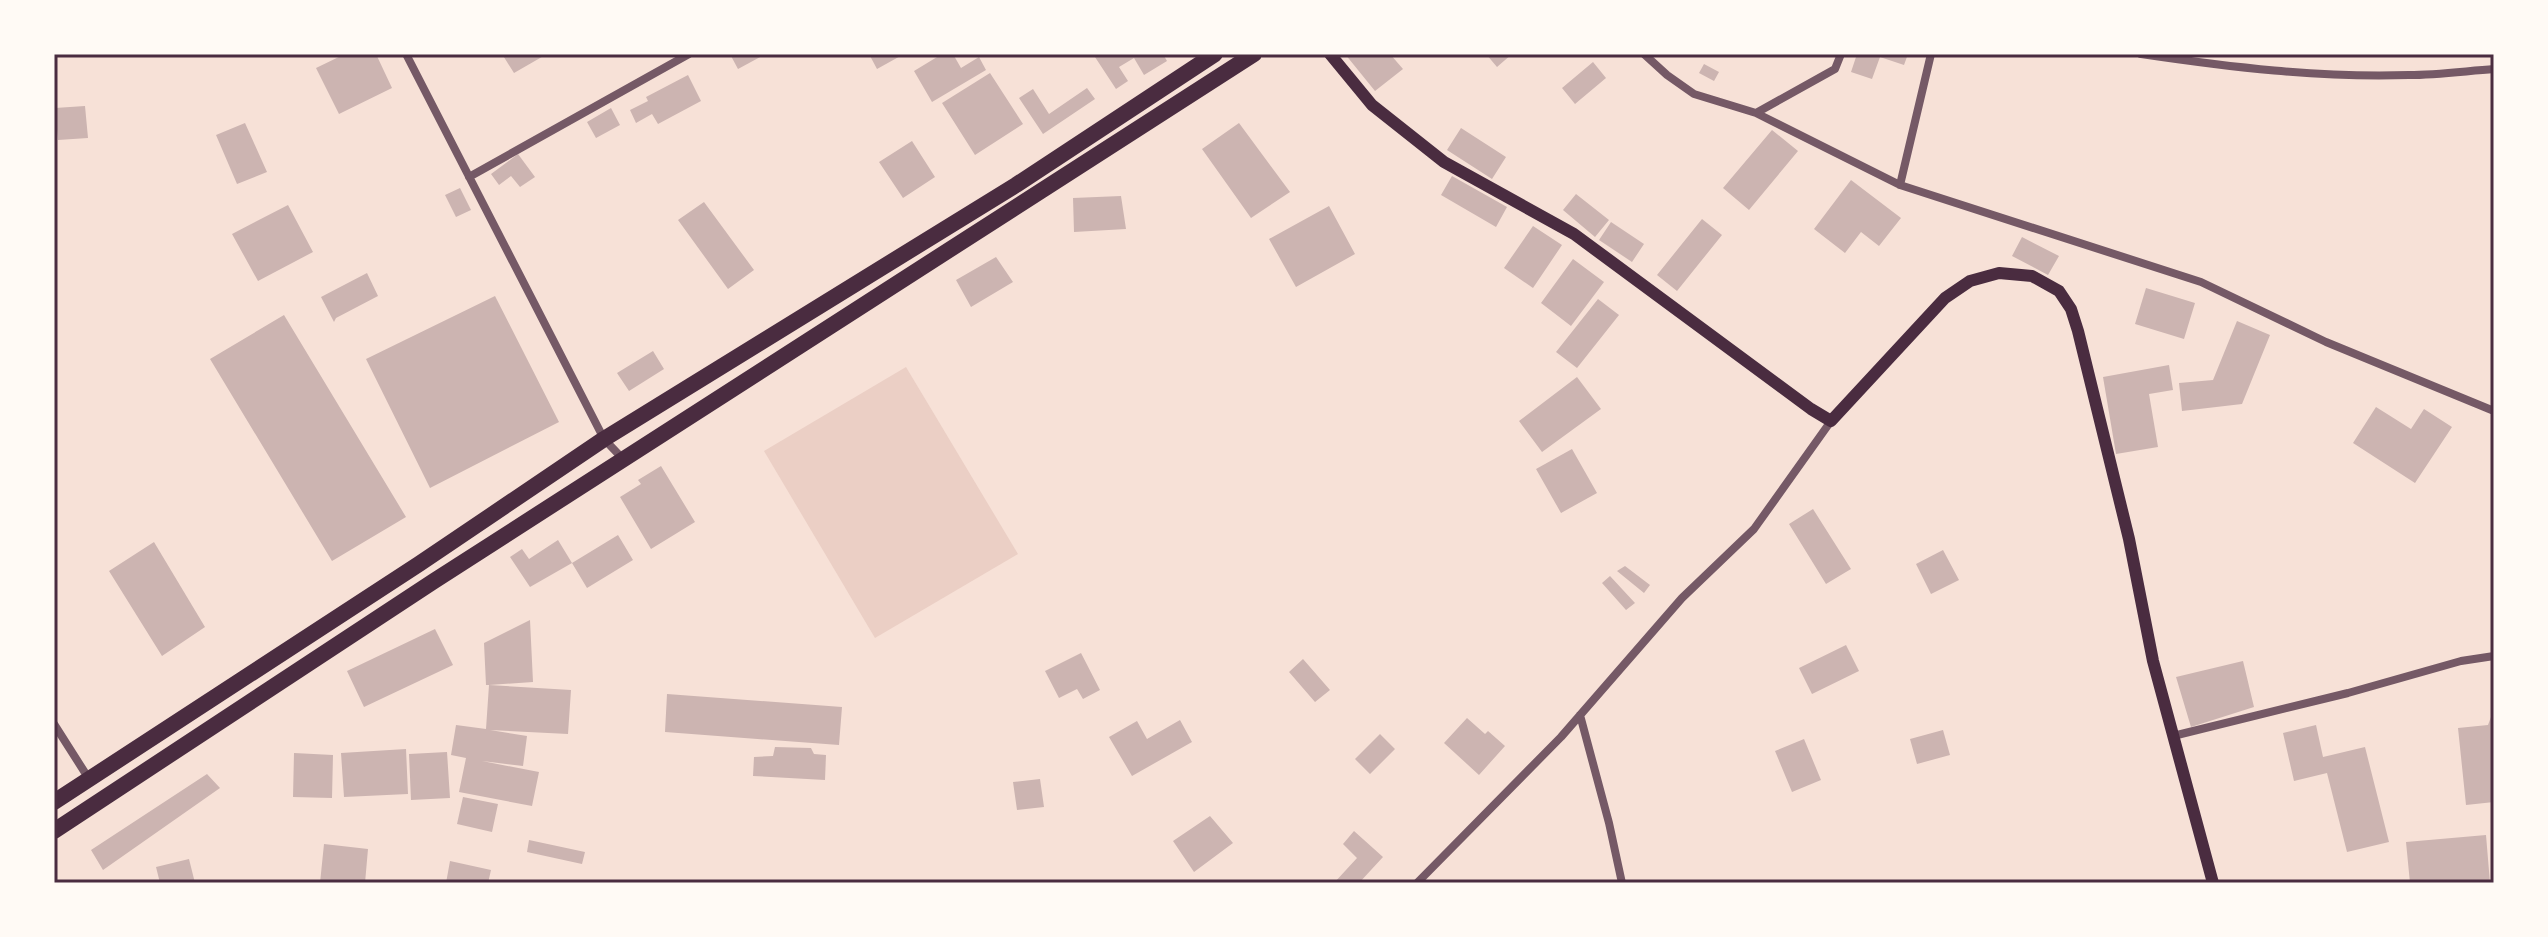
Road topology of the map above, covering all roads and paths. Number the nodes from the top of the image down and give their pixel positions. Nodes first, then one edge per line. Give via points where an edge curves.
1 (406, 54) edge
2 (689, 54) edge
3 (1215, 54) edge
4 (1254, 54) edge
5 (1330, 54) edge
6 (1644, 54) edge
7 (1841, 54) edge
8 (1931, 54) edge
9 (2141, 54) edge
10 (2494, 69) edge
11 (1756, 113) junction
12 (469, 177) junction
13 (1016, 185) junction
14 (1900, 185) junction
15 (1027, 201) junction
16 (2494, 411) edge
17 (1831, 421) junction
18 (604, 439) junction
19 (623, 460) junction
20 (419, 564) junction
21 (434, 581) junction
22 (2494, 656) edge
23 (1580, 715) junction
24 (54, 724) edge
25 (2173, 736) junction
26 (89, 779) junction
27 (54, 802) edge
28 (54, 831) edge
29 (2211, 882) edge
30 (1417, 883) edge
31 (1622, 883) edge

1 - 12 street
2 - 12 street
3 - 13 highway
4 - 15 highway
5 - 17 main road via 1372,105 1444,162 1574,234
6 - 11 street via 1694,94
7 - 11 street via 1835,69
8 - 14 street
9 - 10 street via 2245,69 2341,74
11 - 14 street
12 - 18 street
13 - 15 highway
13 - 18 highway
14 - 16 street via 2201,282 2326,342
15 - 19 highway
17 - 23 street via 1754,529 1682,598
17 - 25 main road via 1945,298 1970,281 1999,273 2032,276 2059,291 2078,331
18 - 19 street
18 - 20 highway
19 - 21 highway
20 - 21 highway
20 - 26 highway
21 - 28 highway
22 - 25 street
23 - 30 street
23 - 31 street
24 - 26 street
25 - 29 main road
26 - 27 highway

